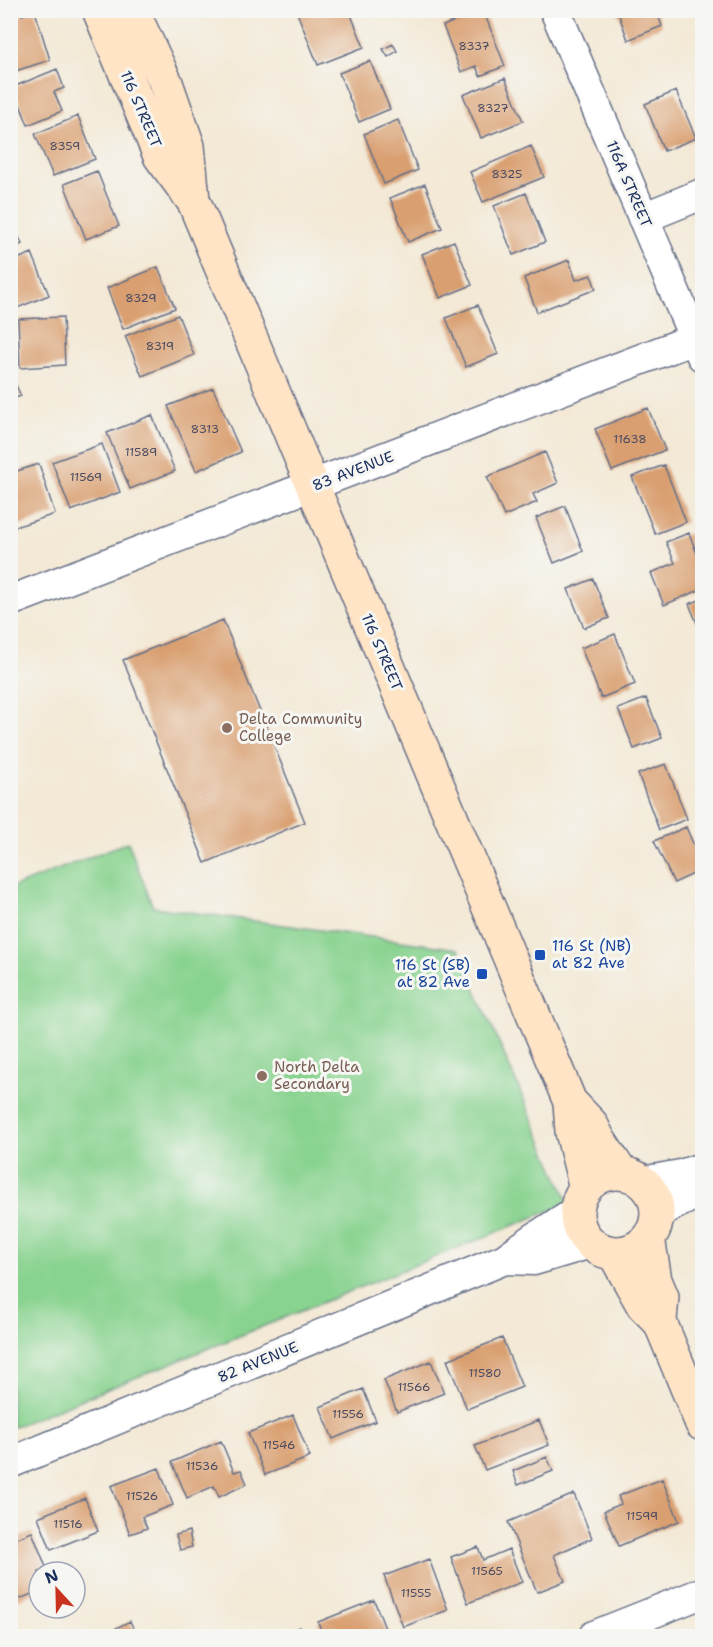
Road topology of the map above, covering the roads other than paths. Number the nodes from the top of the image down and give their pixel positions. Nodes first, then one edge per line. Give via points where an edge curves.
1 (99, 10) edge
2 (132, 10) edge
3 (555, 10) edge
4 (702, 194) edge
5 (194, 202) junction
6 (643, 218) junction
7 (698, 348) edge
8 (313, 486) junction
9 (10, 601) edge
10 (570, 1102) junction
11 (702, 1168) edge
12 (631, 1178) junction
13 (702, 1191) edge
14 (581, 1199) junction
15 (653, 1225) junction
16 (603, 1248) junction
17 (505, 1259) junction
18 (660, 1322) junction
19 (702, 1424) edge
20 (10, 1463) edge
21 (702, 1593) edge
22 (594, 1636) edge

1 - 5 street, 116 STREET via 160,156
2 - 5 street, 116 STREET via 166,83 188,146
3 - 6 street, 116A STREET
4 - 6 street
5 - 8 street, 116 STREET
6 - 7 street, 116A STREET
7 - 8 street, 83 AVENUE
8 - 9 street, 83 AVENUE
8 - 10 street, 116 STREET
10 - 12 street, 116 STREET
10 - 14 street, 116 STREET
11 - 12 street via 681,1175
12 - 14 street via 608,1174 596,1179
12 - 15 street via 650,1190 655,1201
13 - 15 street
14 - 16 street via 578,1222 583,1234
14 - 17 street, 82 AVENUE via 543,1233
15 - 16 street via 639,1246 627,1251
15 - 18 street via 655,1280 662,1297
16 - 17 street, 82 AVENUE via 534,1260
16 - 18 street via 643,1305
17 - 20 street, 82 AVENUE
18 - 19 street
21 - 22 street

